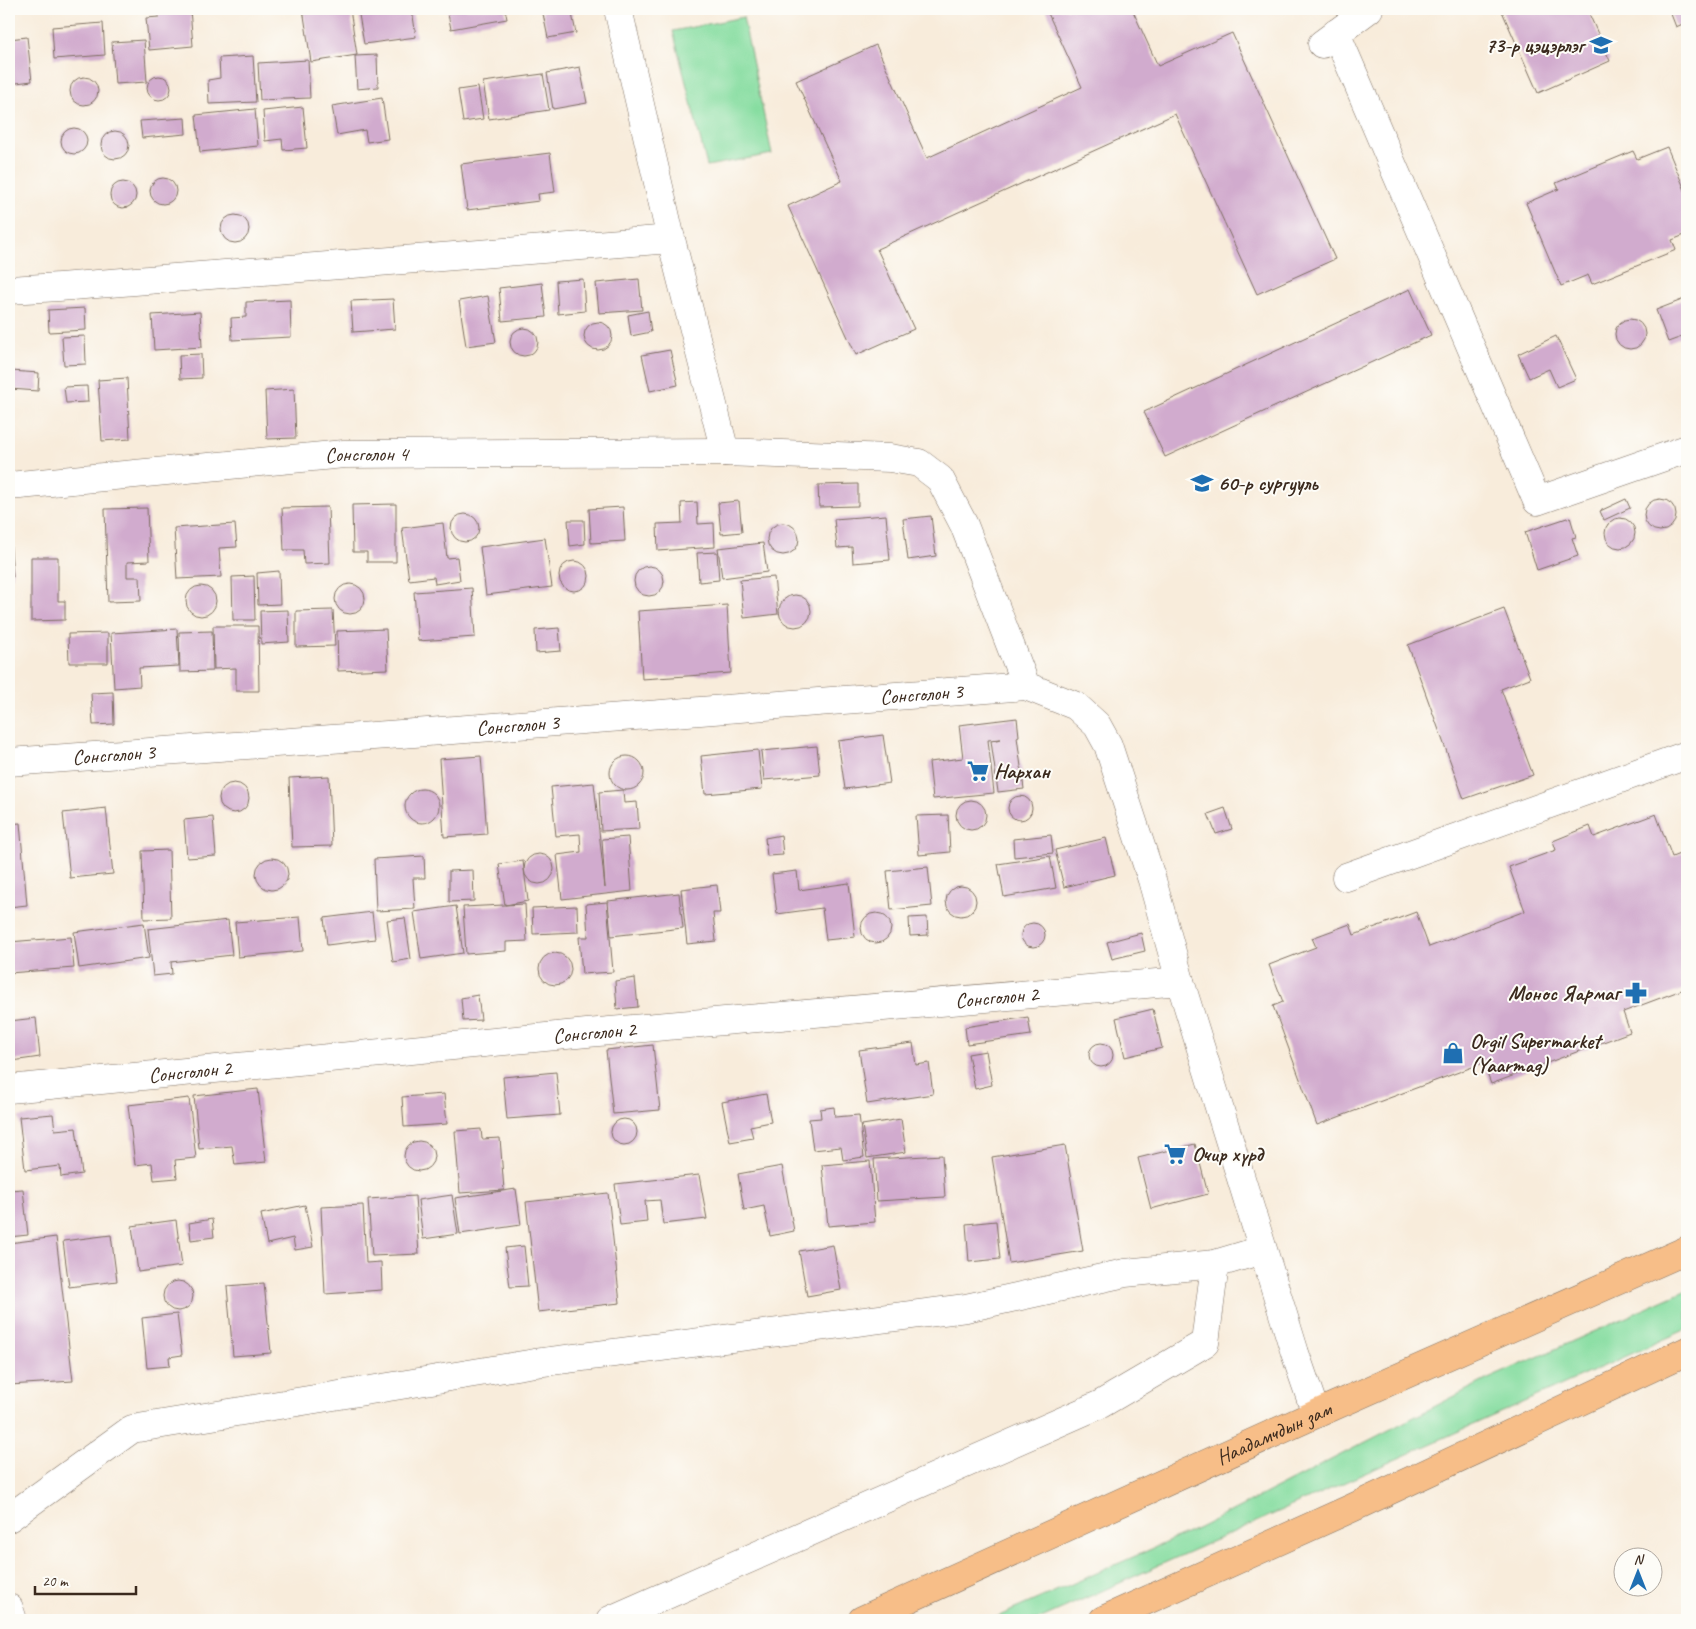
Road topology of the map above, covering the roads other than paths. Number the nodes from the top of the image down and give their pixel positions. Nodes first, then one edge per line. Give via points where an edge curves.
1 (618, 9) edge
2 (1369, 9) edge
3 (671, 239) junction
4 (9, 290) edge
5 (1687, 448) edge
6 (725, 452) junction
7 (9, 486) edge
8 (1026, 686) junction
9 (1687, 755) edge
10 (9, 762) edge
11 (1346, 877) dead end
12 (1180, 981) junction
13 (9, 1089) edge
14 (1262, 1250) junction
15 (1687, 1250) edge
16 (1215, 1264) junction
17 (1687, 1351) edge
18 (1316, 1414) junction
19 (9, 1518) edge
20 (9, 1608) edge
21 (14, 1620) edge
22 (610, 1620) edge
23 (862, 1620) edge
24 (1104, 1620) edge

1 - 3 street
2 - 5 street via 1329,38 1538,501
3 - 4 street
3 - 6 street
6 - 7 street, Сонсголон 4 via 344,454
6 - 8 street, Сонсголон 4 via 890,458 919,463 940,479 964,525
8 - 10 street, Сонсголон 3
8 - 12 street via 1076,706 1102,733 1149,871
9 - 11 street
12 - 13 street, Сонсголон 2 via 587,1033
12 - 14 street
14 - 16 street
14 - 18 street
15 - 18 highway, Наадамчдын зам
16 - 19 street via 1125,1273 966,1308 534,1363 132,1429
16 - 22 street via 1204,1343 1101,1404
17 - 24 highway
18 - 23 highway, Наадамчдын зам
20 - 21 street

